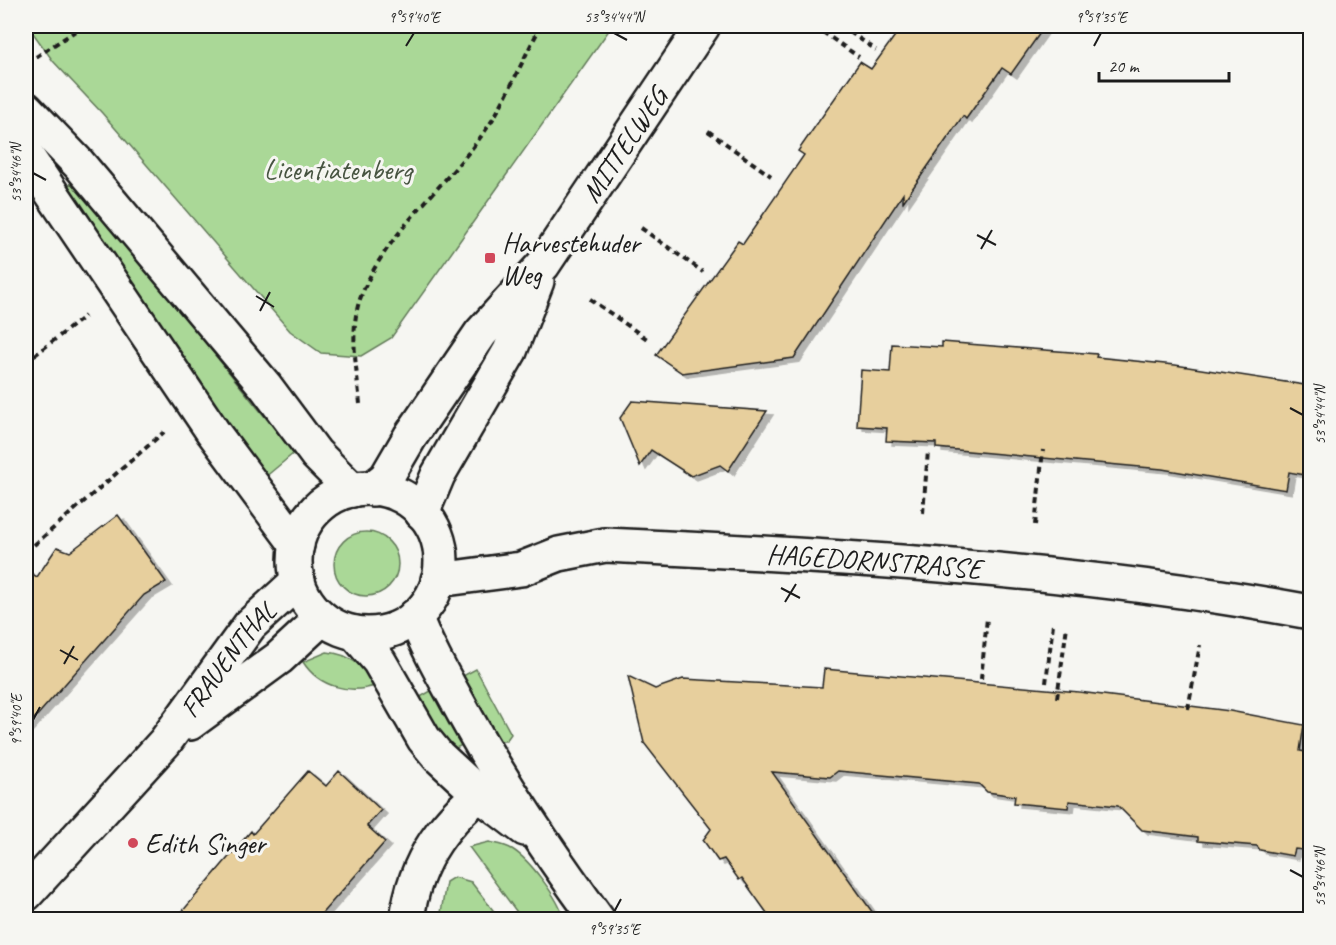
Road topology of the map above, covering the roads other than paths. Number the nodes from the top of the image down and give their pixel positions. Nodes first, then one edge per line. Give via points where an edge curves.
1 (703, 26) edge
2 (26, 109) edge
3 (26, 155) edge
4 (543, 265) junction
5 (362, 489) junction
6 (422, 513) junction
7 (297, 545) junction
8 (438, 580) junction
9 (298, 581) junction
10 (1311, 612) edge
11 (415, 616) junction
12 (322, 618) junction
13 (355, 633) junction
14 (165, 742) junction
15 (490, 786) junction
16 (26, 894) edge
17 (407, 920) edge
18 (598, 920) edge

1 - 4 street, MITTELWEG
2 - 5 street via 79,164 266,387 316,454
3 - 7 street via 213,432
4 - 5 street, MITTELWEG via 481,333 386,478
4 - 6 street, MITTELWEG via 510,351 438,475
5 - 6 street via 399,496
5 - 7 street via 334,497 318,508
6 - 8 street via 438,541
7 - 9 street
8 - 10 street, HAGEDORNSTRASSE via 521,569 559,554 604,545 884,560 1041,574
8 - 11 street via 429,600
9 - 12 street via 307,601
9 - 14 street, FRAUENTHAL via 250,625
11 - 13 street via 387,632
11 - 15 street via 465,717
12 - 13 street
12 - 14 street, FRAUENTHAL via 279,658
13 - 15 street via 379,661 424,739 450,768
14 - 16 street, FRAUENTHAL
15 - 17 street via 452,818 431,845 412,891
15 - 18 street via 544,846

